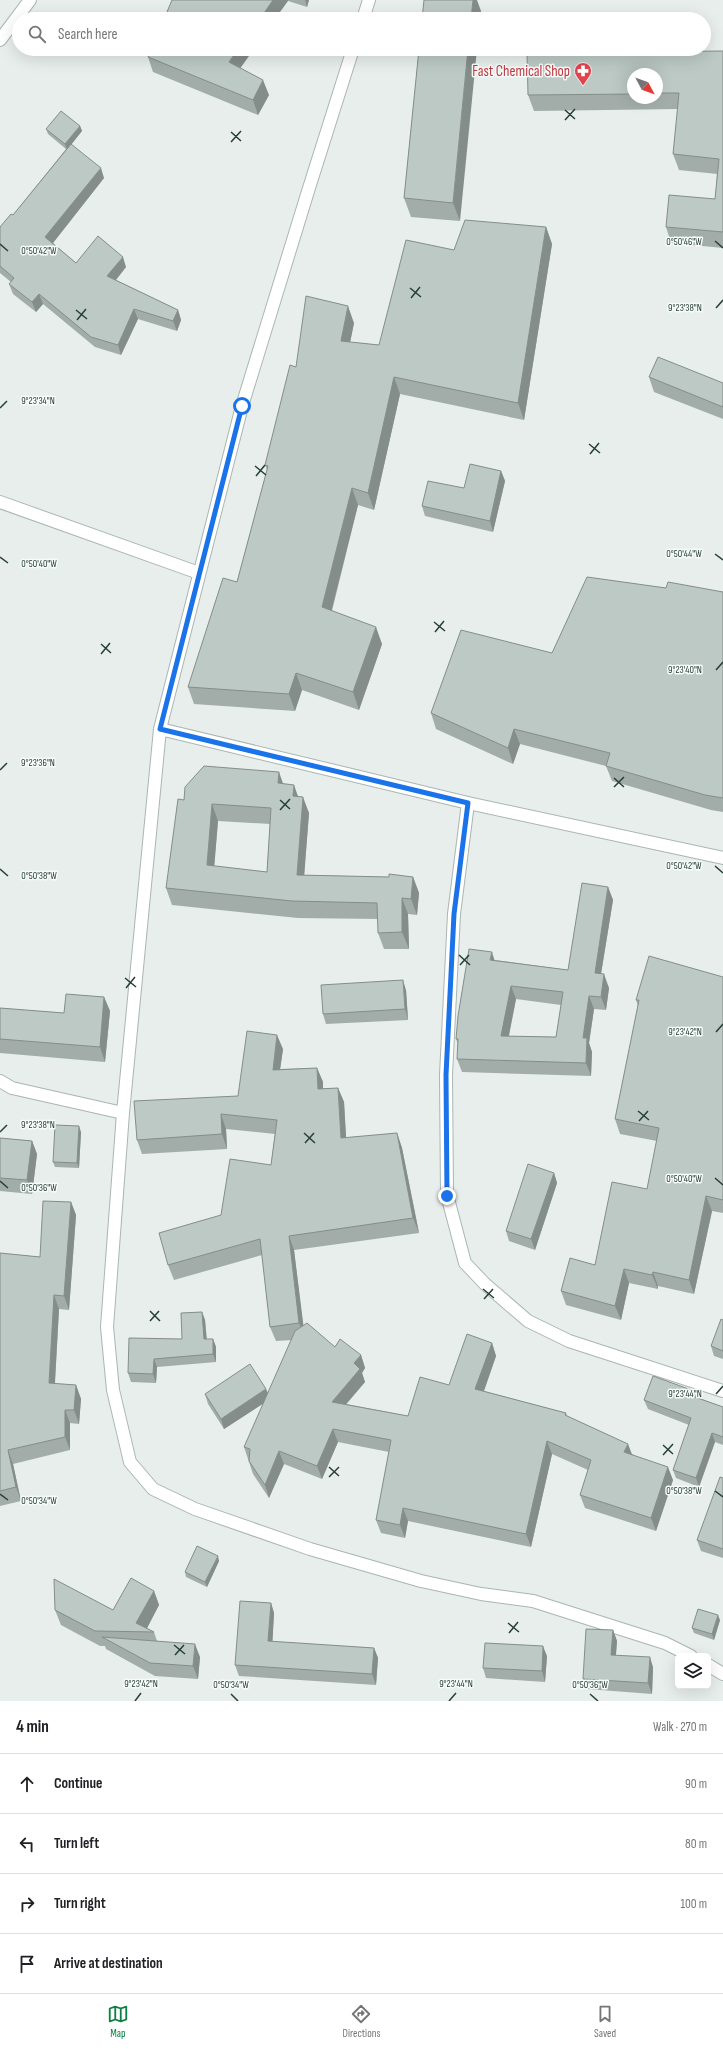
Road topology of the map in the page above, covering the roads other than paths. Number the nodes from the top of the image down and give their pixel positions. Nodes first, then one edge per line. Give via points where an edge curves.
1 (30, 0) edge
2 (369, 0) edge
3 (21, 12) edge
4 (365, 12) edge
5 (12, 24) edge
6 (0, 40) edge
7 (351, 56) edge
8 (0, 502) edge
9 (199, 573) junction
10 (160, 729) junction
11 (468, 803) junction
12 (723, 858) edge
13 (0, 1081) edge
14 (123, 1112) junction
15 (723, 1391) edge
16 (685, 1653) edge
17 (711, 1667) edge
18 (723, 1674) edge

1 - 3 street
2 - 4 street
5 - 6 street
7 - 9 street via 242,406
8 - 9 street
9 - 10 street
10 - 11 street
10 - 14 street
11 - 12 street
11 - 15 street via 454,914 446,1075 447,1196 465,1263 528,1321 569,1341
13 - 14 street via 12,1088
14 - 16 street via 107,1327 113,1390 130,1462 153,1489 195,1509 310,1549 420,1582 532,1601 664,1643
17 - 18 street

